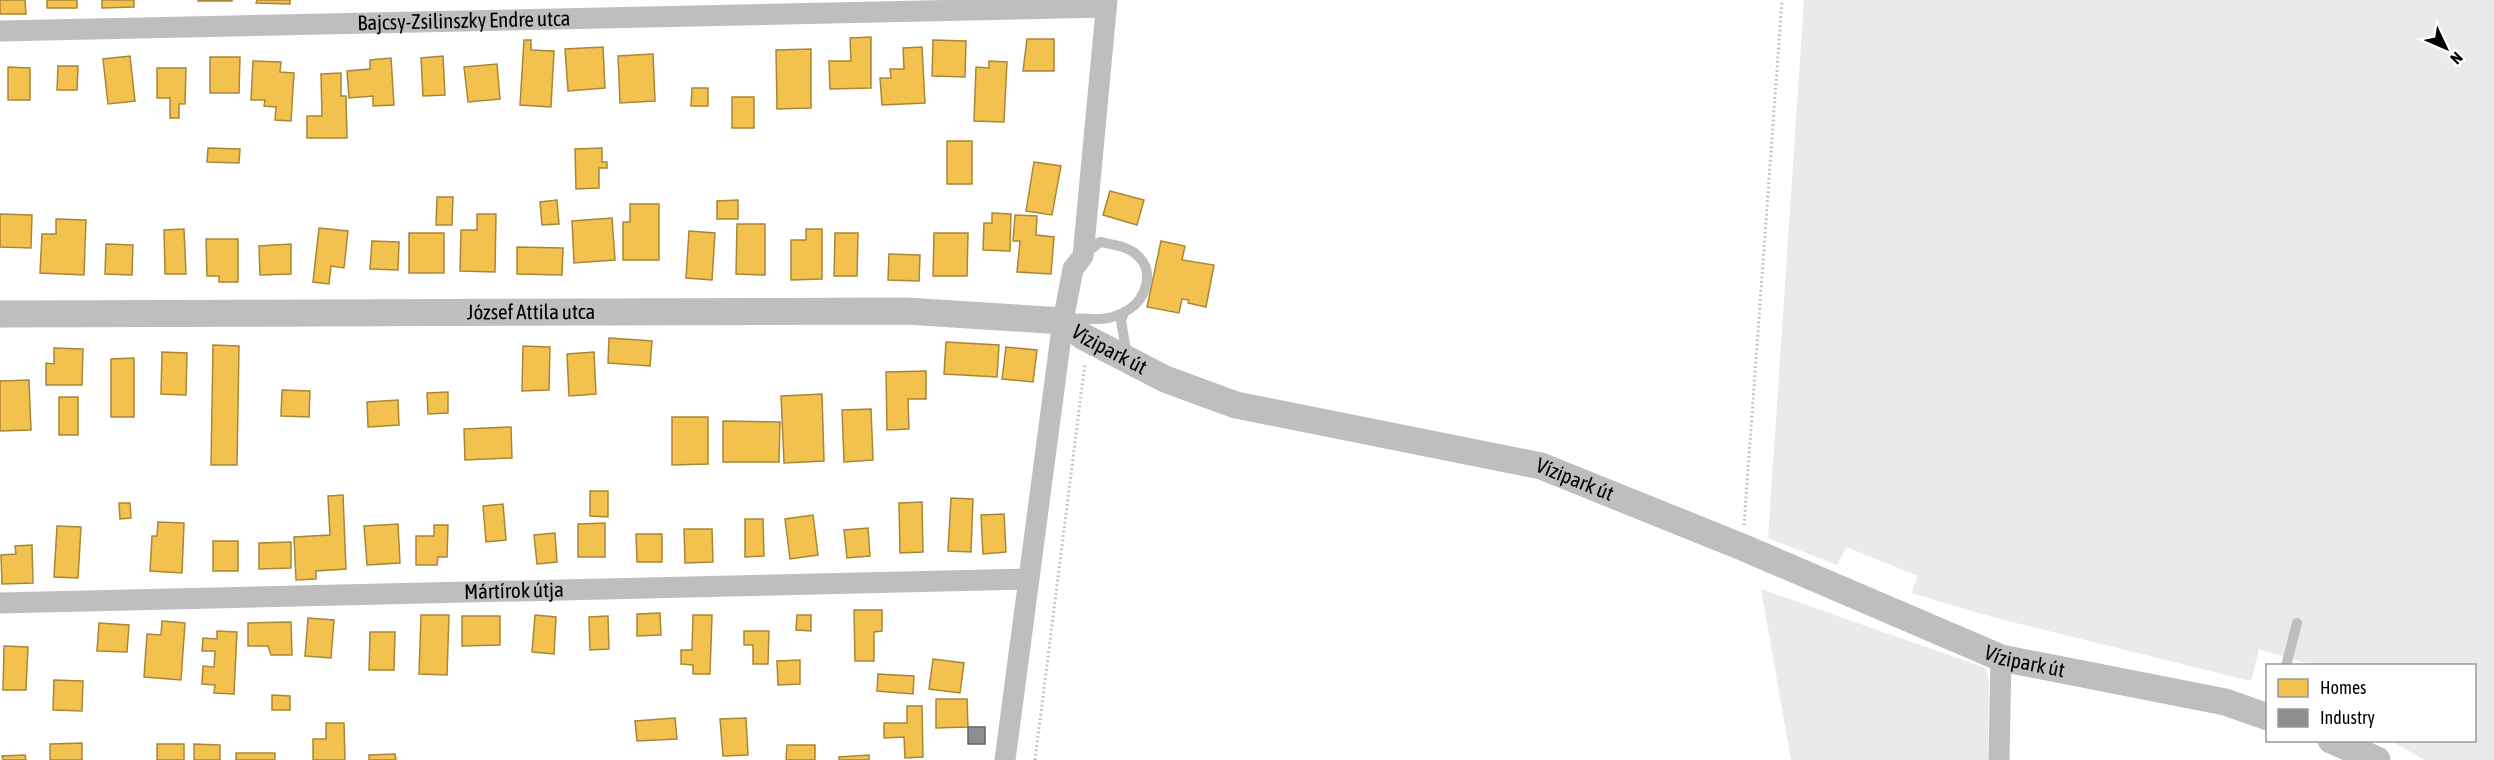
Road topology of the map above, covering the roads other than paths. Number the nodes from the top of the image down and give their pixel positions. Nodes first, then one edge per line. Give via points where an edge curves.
1 (1106, 3) edge
2 (0, 31) edge
3 (1083, 256) junction
4 (1124, 312) junction
5 (0, 314) edge
6 (1063, 321) junction
7 (1130, 361) junction
8 (1028, 579) junction
9 (0, 603) edge
10 (2297, 623) dead end
11 (2001, 658) junction
12 (2287, 664) edge
13 (2266, 716) edge
14 (2333, 742) edge
15 (1005, 760) edge
16 (1999, 760) edge
17 (2377, 760) edge

1 - 2 street, Bajcsy-Zsilinszky Endre utca
1 - 3 street
3 - 4 lane, Vízipark út via 1100,242 1121,246 1142,258 1145,290 1140,300
3 - 6 street via 1073,269
4 - 6 lane, Vízipark út via 1097,321
4 - 7 lane via 1121,321
5 - 6 street, József Attila utca via 906,311
6 - 7 street, Vízipark út via 1088,340
6 - 8 street
7 - 11 street, Vízipark út via 1165,379 1236,405 1541,466
8 - 9 street, Mártírok útja
8 - 15 street
10 - 12 lane
11 - 13 street, Vízipark út via 2225,702
11 - 16 street
14 - 17 street

